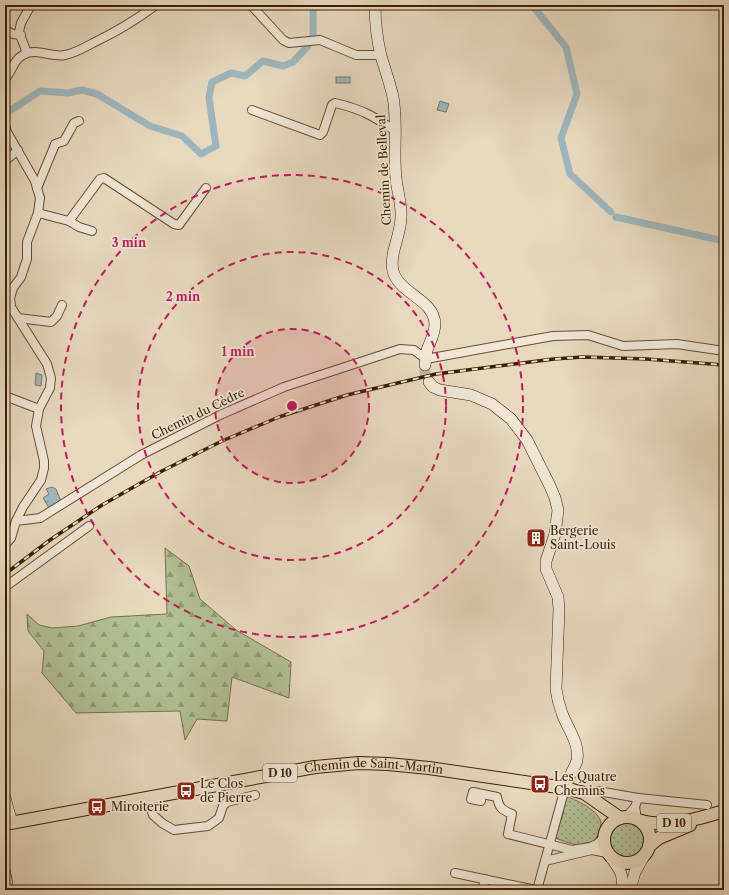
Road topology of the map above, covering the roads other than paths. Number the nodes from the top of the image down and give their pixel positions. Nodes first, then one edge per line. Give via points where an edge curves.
1 (32, 5) edge
2 (156, 5) edge
3 (252, 5) edge
4 (375, 5) edge
5 (5, 30) edge
6 (20, 35) junction
7 (27, 53) junction
8 (381, 55) junction
9 (5, 79) edge
10 (252, 110) dead end
11 (78, 121) dead end
12 (5, 125) edge
13 (395, 131) junction
14 (18, 150) junction
15 (5, 161) edge
16 (37, 188) junction
17 (206, 188) dead end
18 (38, 213) junction
19 (69, 221) junction
20 (92, 231) dead end
21 (8, 304) edge
22 (62, 305) dead end
23 (18, 318) junction
24 (724, 351) edge
25 (425, 362) junction
26 (428, 382) dead end
27 (5, 396) edge
28 (39, 409) junction
29 (16, 521) junction
30 (89, 526) dead end
31 (5, 545) edge
32 (5, 587) edge
33 (568, 789) junction
34 (598, 791) dead end
35 (482, 794) dead end
36 (255, 795) dead end
37 (5, 798) edge
38 (149, 798) junction
39 (638, 798) junction
40 (707, 811) junction
41 (724, 812) edge
42 (632, 817) junction
43 (9, 823) edge
44 (604, 834) junction
45 (550, 845) junction
46 (647, 850) junction
47 (610, 856) junction
48 (545, 861) junction
49 (5, 868) edge
50 (455, 873) dead end
51 (485, 879) junction
52 (7, 890) edge
53 (482, 890) edge
54 (537, 890) edge
55 (622, 890) edge
56 (630, 890) edge

1 - 6 street via 21,23
2 - 7 street via 117,31 66,55
3 - 8 street via 283,40 289,43 320,40 356,54
4 - 8 street, Chemin de Belleval via 375,23
5 - 6 street
6 - 7 street
7 - 9 street via 19,57
8 - 13 street, Chemin de Belleval via 393,98
10 - 13 street via 320,135 335,103 376,117
11 - 16 street via 74,123 64,141 55,144
12 - 14 street
13 - 25 street, Chemin de Belleval via 396,178 401,216 392,261 393,271 397,280 428,308 433,316 435,325
14 - 15 street
14 - 16 street
16 - 18 street via 40,198
17 - 19 street via 182,222 176,225 102,178
18 - 19 street
18 - 21 street via 27,242 27,259
19 - 20 street
21 - 23 street
22 - 23 street via 51,322
23 - 28 street via 47,364 51,378 50,388
24 - 25 street via 677,344 623,346 588,335 553,336
25 - 29 street, Chemin du Cèdre via 414,350 400,349 284,386 141,455 40,518
26 - 33 street via 440,390 482,399 502,410 527,440 555,498 557,522 546,569 558,597 558,702 578,752
27 - 28 street
28 - 29 street via 36,426 44,468 41,480
29 - 31 street via 11,538
30 - 32 street
33 - 38 main road, Chemin de Saint-Martin / D 10 via 429,768 359,762 315,767
33 - 42 main road, D 10 via 584,793
33 - 44 main road, D 10 via 589,802 602,815
33 - 45 street
34 - 39 street
35 - 45 street via 496,797 498,806 512,814 508,834
36 - 38 street via 227,802 219,818 208,826 174,830 153,815
37 - 43 street
38 - 43 main road, Chemin de Saint-Martin / D 10
39 - 40 street
39 - 42 street
40 - 41 main road, D 10
40 - 42 main road, D 10 via 664,824 652,824
40 - 46 main road, D 10 via 659,838
42 - 44 main road via 614,821
42 - 46 main road via 646,826 649,832
44 - 45 street via 597,844 590,847 572,850
44 - 47 main road via 604,846
45 - 48 street
46 - 47 main road via 640,860 633,863 619,862
46 - 56 street via 635,872
47 - 48 street via 592,850
47 - 55 street via 622,874
48 - 54 street
49 - 52 street
50 - 51 street
51 - 53 street
51 - 54 street

